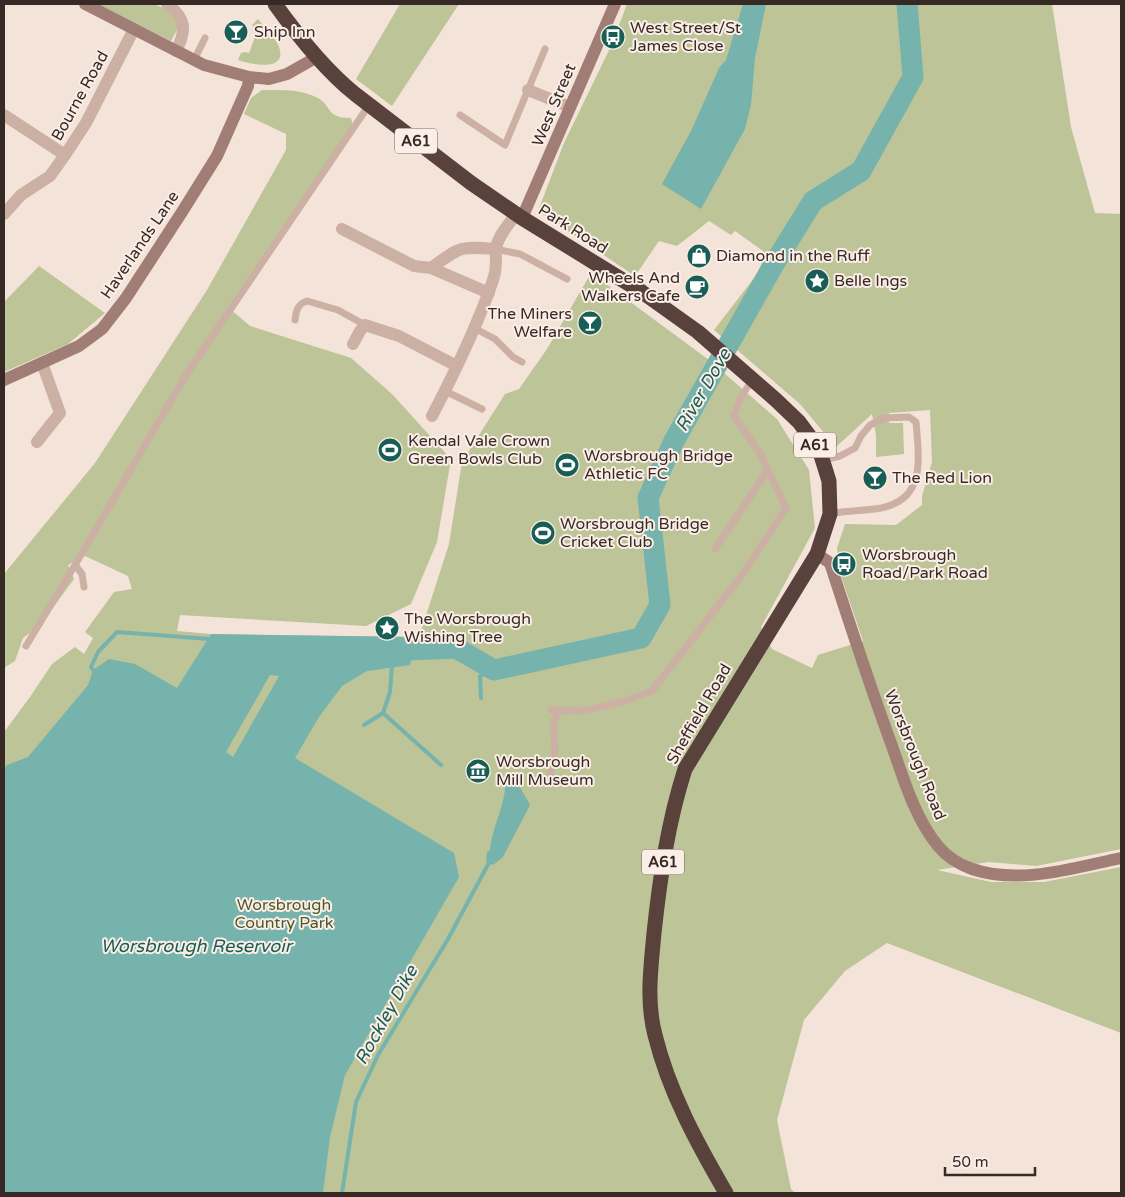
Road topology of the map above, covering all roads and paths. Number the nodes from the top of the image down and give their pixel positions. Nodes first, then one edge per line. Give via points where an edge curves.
1 (85, 4) edge
2 (168, 4) edge
3 (275, 4) edge
4 (614, 4) edge
5 (134, 29) junction
6 (205, 38) dead end
7 (545, 49) dead end
8 (176, 51) junction
9 (317, 57) junction
10 (194, 60) junction
11 (249, 77) junction
12 (528, 90) junction
13 (369, 105) junction
14 (570, 107) junction
15 (4, 115) edge
16 (460, 116) dead end
17 (64, 155) junction
18 (4, 214) edge
19 (519, 216) junction
20 (342, 229) dead end
21 (496, 249) junction
22 (431, 268) junction
23 (567, 279) dead end
24 (488, 293) junction
25 (295, 320) dead end
26 (365, 325) junction
27 (473, 332) junction
28 (353, 344) dead end
29 (522, 362) dead end
30 (42, 363) junction
31 (457, 366) junction
32 (4, 380) edge
33 (752, 380) junction
34 (445, 391) junction
35 (482, 409) dead end
36 (432, 416) dead end
37 (37, 442) dead end
38 (823, 460) junction
39 (768, 470) junction
40 (830, 514) junction
41 (715, 549) dead end
42 (817, 554) junction
43 (75, 565) junction
44 (84, 587) dead end
45 (26, 646) dead end
46 (548, 777) dead end
47 (1121, 858) edge
48 (726, 1193) edge

1 - 5 street
2 - 8 street via 180,15 184,26
3 - 9 highway, Park Road / A61
4 - 14 street, West Street
5 - 8 street
5 - 17 street, Bourne Road via 86,123
6 - 10 lane
7 - 12 lane
8 - 10 street
9 - 11 street via 287,74 269,78
9 - 13 highway, Park Road / A61 via 341,83
10 - 11 street
11 - 30 street, Haverlands Lane via 248,86 216,156 126,298 102,329 79,346
12 - 14 street
12 - 16 lane via 505,145
13 - 19 highway, Park Road / A61
13 - 43 lane via 186,375
14 - 19 street, West Street
15 - 17 street
17 - 18 street, Bourne Road via 50,176 21,194
19 - 21 street via 499,239
19 - 33 highway, Park Road / A61 via 642,292 698,332
20 - 22 street via 414,266
21 - 22 street via 464,248
21 - 23 lane via 520,254
21 - 24 street via 497,266
22 - 24 street
24 - 27 street
25 - 26 lane via 296,310 307,302 338,310
26 - 28 street
26 - 31 street via 399,336
27 - 29 lane via 496,339
27 - 31 street
30 - 32 street, Haverlands Lane
30 - 37 street via 60,413
31 - 34 street
33 - 38 highway, Park Road / A61 via 799,422
33 - 39 lane via 734,416
34 - 35 lane
34 - 36 street
38 - 40 highway, Park Road / A61 via 829,481
38 - 40 lane via 855,448 870,425 884,418 909,417 916,422 918,473 907,497 879,508
39 - 41 lane
39 - 46 lane via 786,508 742,575 652,691 583,711 555,710 555,751
40 - 42 highway, Park Road / A61
42 - 47 street, Worsbrough Road via 830,563 866,675 919,816 936,845 946,855 971,869 1006,876 1054,872
42 - 48 highway, Sheffield Road / A61 via 685,769 674,804 658,898 649,989 654,1033 687,1123
43 - 44 lane via 82,574
43 - 45 lane

